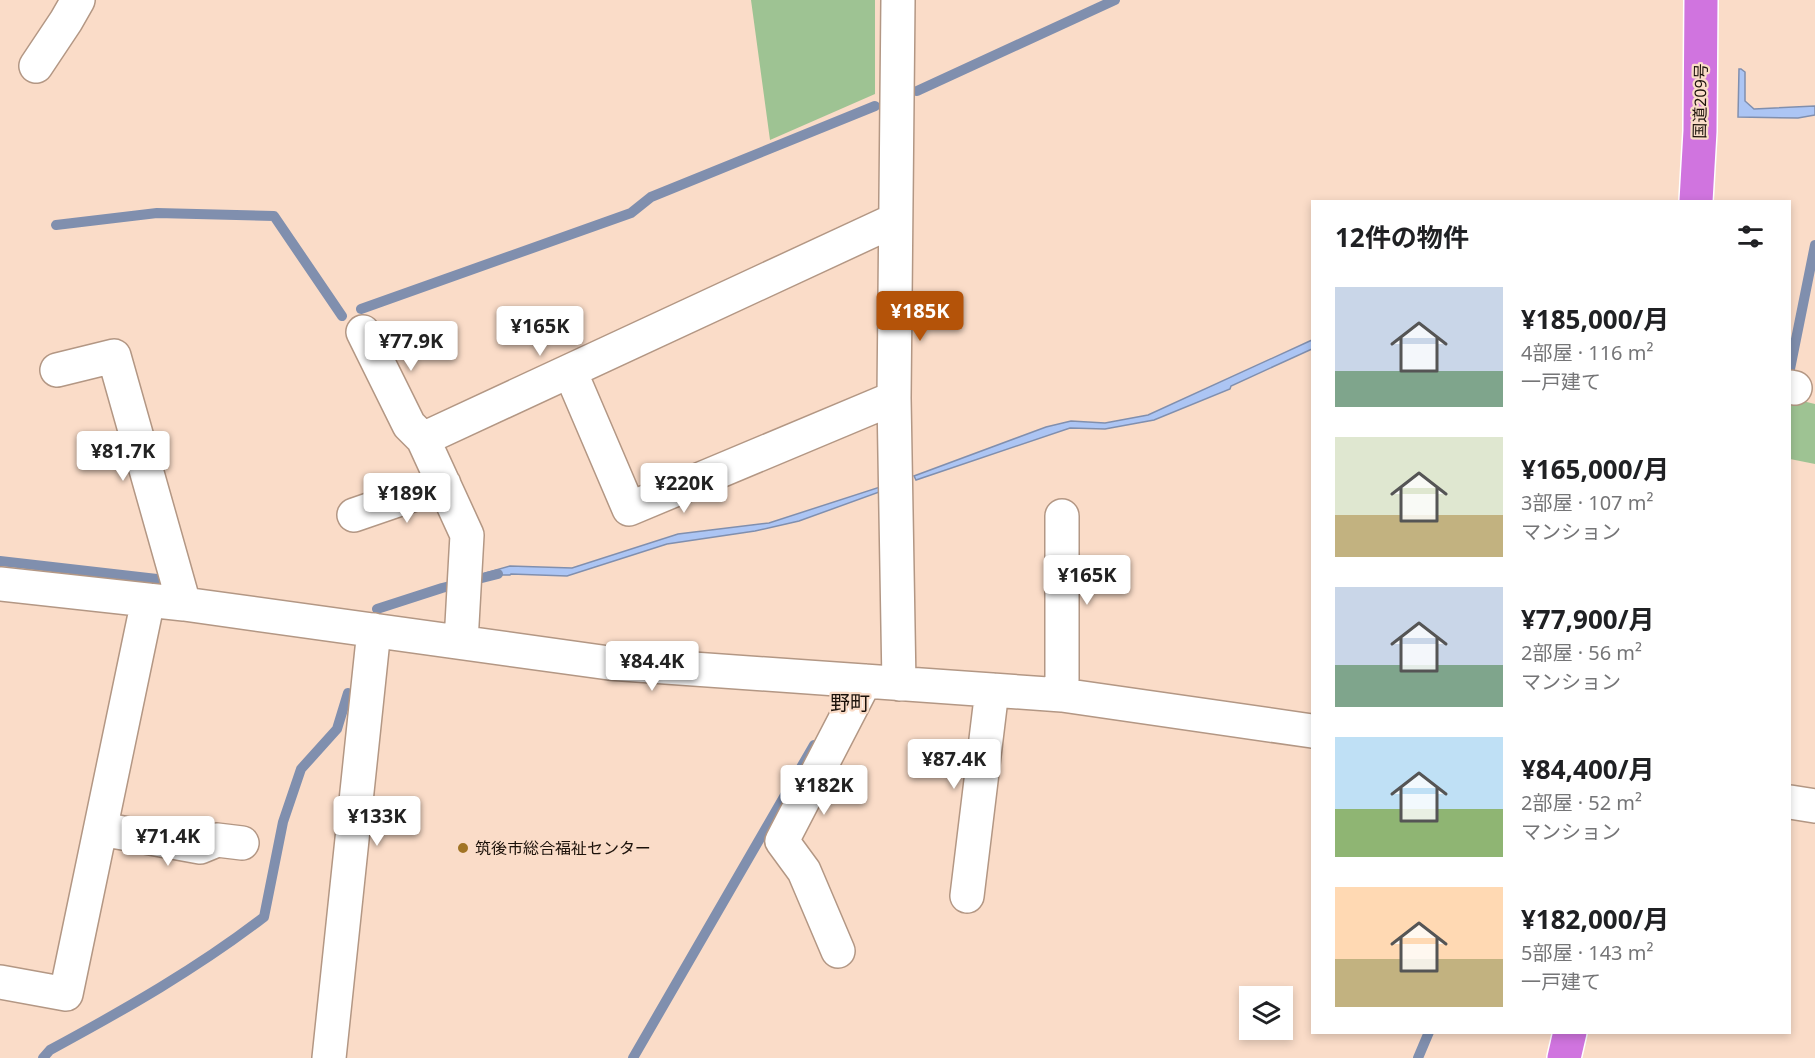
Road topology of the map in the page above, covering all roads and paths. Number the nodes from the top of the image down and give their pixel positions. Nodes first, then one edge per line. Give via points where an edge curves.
1 (78, 0) edge
2 (898, 0) edge
3 (1701, 0) edge
4 (36, 66) dead end
5 (1696, 200) edge
6 (895, 220) junction
7 (363, 332) dead end
8 (57, 370) dead end
9 (570, 371) junction
10 (894, 398) junction
11 (423, 439) junction
12 (444, 484) junction
13 (354, 515) dead end
14 (1062, 516) dead end
15 (0, 584) edge
16 (148, 600) junction
17 (184, 604) junction
18 (374, 630) junction
19 (461, 642) junction
20 (865, 681) junction
21 (899, 684) junction
22 (992, 690) junction
23 (1062, 695) junction
24 (1311, 731) edge
25 (1791, 802) edge
26 (1815, 806) edge
27 (101, 829) junction
28 (242, 843) dead end
29 (967, 896) dead end
30 (838, 951) dead end
31 (0, 982) edge
32 (1570, 1034) edge
33 (329, 1058) edge
34 (1564, 1058) edge

1 - 4 street
2 - 6 street
3 - 5 highway, 国道209号
6 - 9 street
6 - 10 street
7 - 11 street via 409,425
8 - 17 street via 114,356
9 - 10 street via 629,509
9 - 11 street
10 - 21 street
11 - 12 street
12 - 13 street
12 - 19 street via 467,535
14 - 23 street
15 - 16 street
16 - 17 street
16 - 27 street
17 - 18 street
18 - 19 street
18 - 33 street
19 - 20 street via 609,663
20 - 21 street
20 - 30 street via 782,841 804,871
21 - 22 street
22 - 23 street
22 - 29 street
23 - 24 street
25 - 26 street
27 - 28 street via 200,847 217,840
27 - 31 street via 66,994
32 - 34 highway

